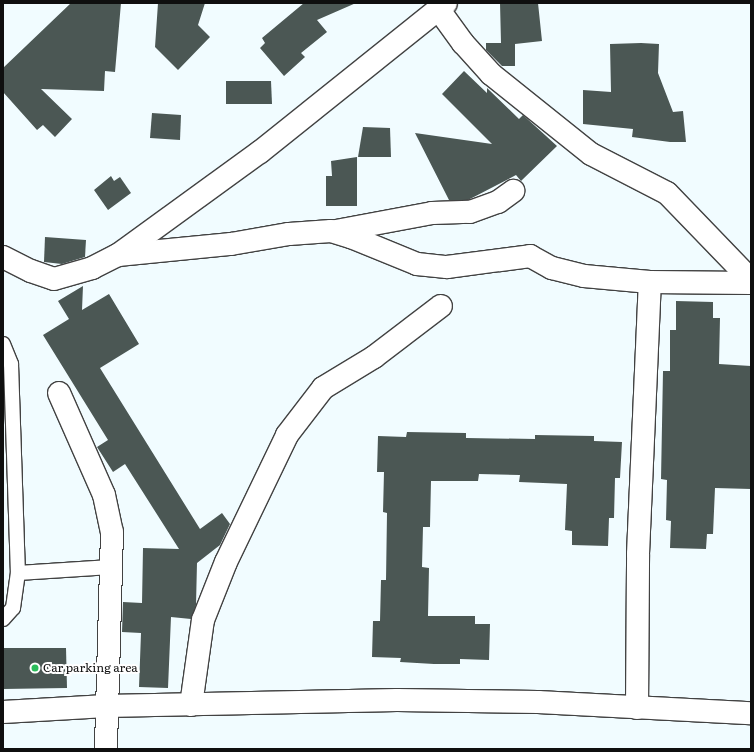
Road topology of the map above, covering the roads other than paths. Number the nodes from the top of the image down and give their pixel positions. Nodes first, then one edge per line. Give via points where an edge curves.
1 (442, 6) edge
2 (513, 191) dead end
3 (331, 231) junction
4 (118, 255) junction
5 (3, 256) edge
6 (751, 281) edge
7 (650, 282) junction
8 (441, 306) dead end
9 (3, 344) edge
10 (59, 393) dead end
11 (111, 567) junction
12 (18, 573) junction
13 (3, 619) edge
14 (191, 705) junction
15 (106, 706) junction
16 (637, 708) junction
17 (3, 712) edge
18 (751, 713) edge
19 (106, 749) edge

1 - 4 street via 260,152
1 - 6 street via 463,43 490,74 591,154 667,193
2 - 3 street via 498,202 470,212 432,213
3 - 4 street
3 - 7 street via 351,236 417,264 447,266 530,256 552,268 584,276
4 - 5 street via 92,268 54,279 31,271
6 - 7 street
7 - 16 street via 638,554
8 - 14 street via 374,357 324,388 287,435 208,605 197,652
9 - 12 lane via 11,364
10 - 11 street via 104,495 112,532
11 - 12 lane
11 - 15 street
12 - 13 lane via 13,608
14 - 15 street
14 - 16 street via 398,700 538,702
15 - 17 street
15 - 19 street
16 - 18 street

